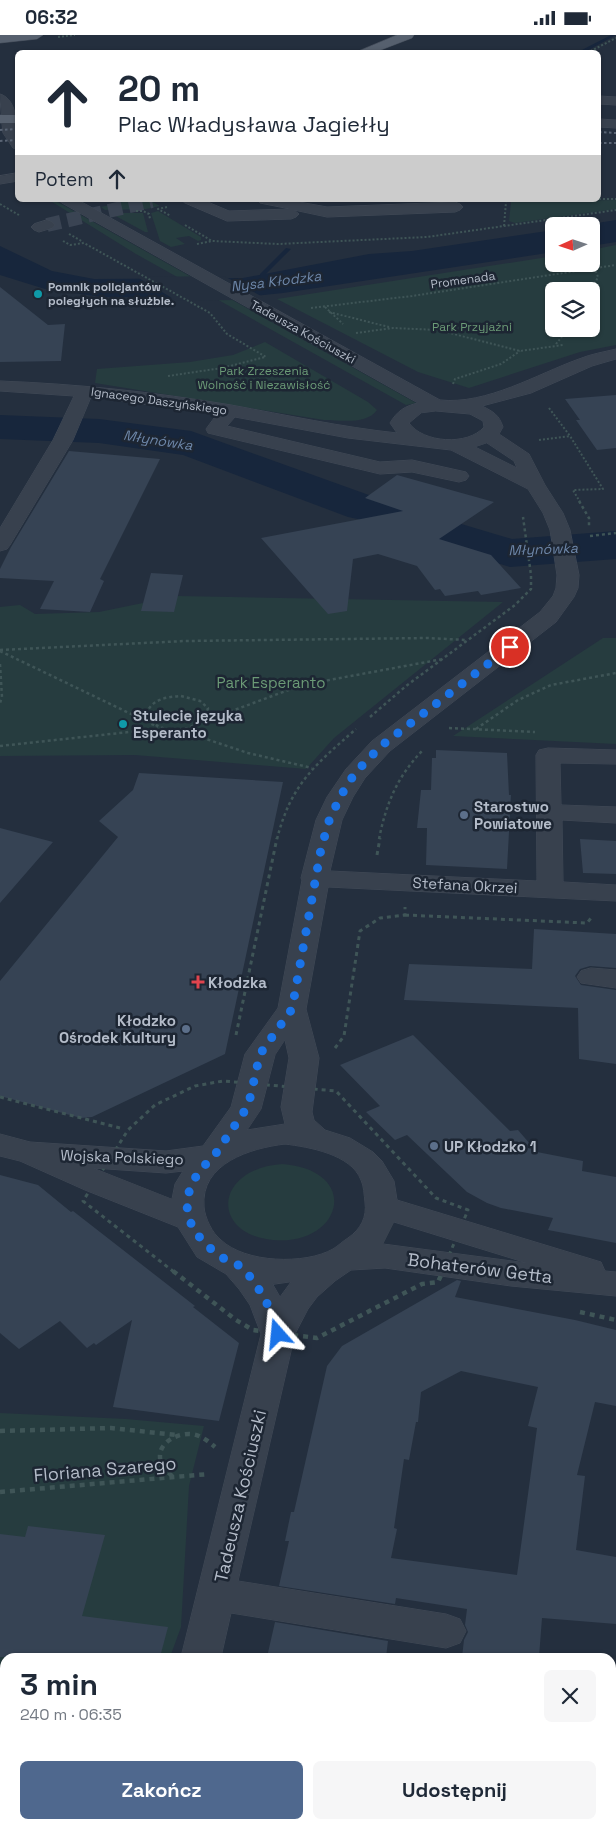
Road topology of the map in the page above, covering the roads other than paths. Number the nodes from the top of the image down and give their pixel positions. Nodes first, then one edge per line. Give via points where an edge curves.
1 (37, 35) edge
2 (408, 35) edge
3 (0, 39) edge
4 (368, 50) edge
5 (0, 98) edge
6 (601, 100) edge
7 (616, 101) edge
8 (601, 110) edge
9 (616, 111) edge
10 (8, 119) edge
11 (601, 123) edge
12 (616, 124) edge
13 (15, 140) edge
14 (71, 202) edge
15 (195, 202) edge
16 (275, 202) edge
17 (455, 207) dead end
18 (327, 212) junction
19 (613, 357) edge
20 (0, 386) edge
21 (525, 389) junction
22 (85, 391) junction
23 (436, 405) junction
24 (461, 406) junction
25 (230, 411) junction
26 (399, 423) junction
27 (317, 426) junction
28 (490, 427) junction
29 (419, 440) junction
30 (453, 444) junction
31 (459, 476) dead end
32 (535, 485) junction
33 (0, 545) edge
34 (616, 757) edge
35 (549, 812) junction
36 (616, 815) edge
37 (314, 878) junction
38 (550, 889) junction
39 (616, 893) edge
40 (292, 1009) junction
41 (314, 1138) junction
42 (0, 1145) edge
43 (214, 1156) junction
44 (103, 1171) junction
45 (382, 1207) junction
46 (190, 1219) junction
47 (344, 1259) junction
48 (237, 1264) junction
49 (616, 1280) edge
50 (616, 1285) edge
51 (278, 1334) junction
52 (216, 1593) junction
53 (446, 1631) dead end
54 (202, 1653) edge

1 - 3 main road
2 - 4 main road
5 - 10 street via 6,103
6 - 7 street
8 - 9 street
10 - 13 street
11 - 12 street
14 - 23 street, Tadeusza Kościuszki
15 - 18 street via 227,216
16 - 18 street
17 - 18 street
19 - 21 street via 586,363
20 - 22 street, Ignacego Daszyńskiego
21 - 24 street
21 - 28 street
22 - 25 street, Ignacego Daszyńskiego
22 - 33 street via 63,440
23 - 24 street
23 - 26 street via 405,414
24 - 28 street via 474,409
25 - 27 street, Ignacego Daszyńskiego
25 - 31 street via 215,429 380,467 412,466
26 - 27 street, Ignacego Daszyńskiego
26 - 29 street via 408,435
27 - 29 street, Ignacego Daszyńskiego via 366,437
28 - 30 street via 479,440
28 - 32 street via 522,458
29 - 30 street, Ignacego Daszyńskiego
30 - 32 street
32 - 37 street via 560,530 568,575 563,597 548,617 381,746 355,773 329,821
34 - 35 street via 548,755
35 - 36 street
35 - 38 street
37 - 38 street, Stefana Okrzei
37 - 40 street
38 - 39 street, Stefana Okrzei
40 - 41 street via 304,1058 297,1115 299,1123
40 - 43 street via 260,1054 246,1109
41 - 43 street via 265,1136 228,1147
41 - 45 street via 331,1142 366,1165 377,1180 383,1197
42 - 44 street, Wojska Polskiego
43 - 44 street, Wojska Polskiego
43 - 46 street via 193,1181 188,1195
44 - 46 street, Wojska Polskiego
45 - 47 street via 375,1231
45 - 49 street
46 - 48 street via 193,1229 206,1245
47 - 48 street via 321,1268 296,1272 270,1272
47 - 50 street, Bohaterów Getta via 385,1256
47 - 51 street, Tadeusza Kościuszki via 305,1288
48 - 51 street via 265,1298
51 - 52 street, Tadeusza Kościuszki
52 - 53 street
52 - 54 street, Tadeusza Kościuszki

